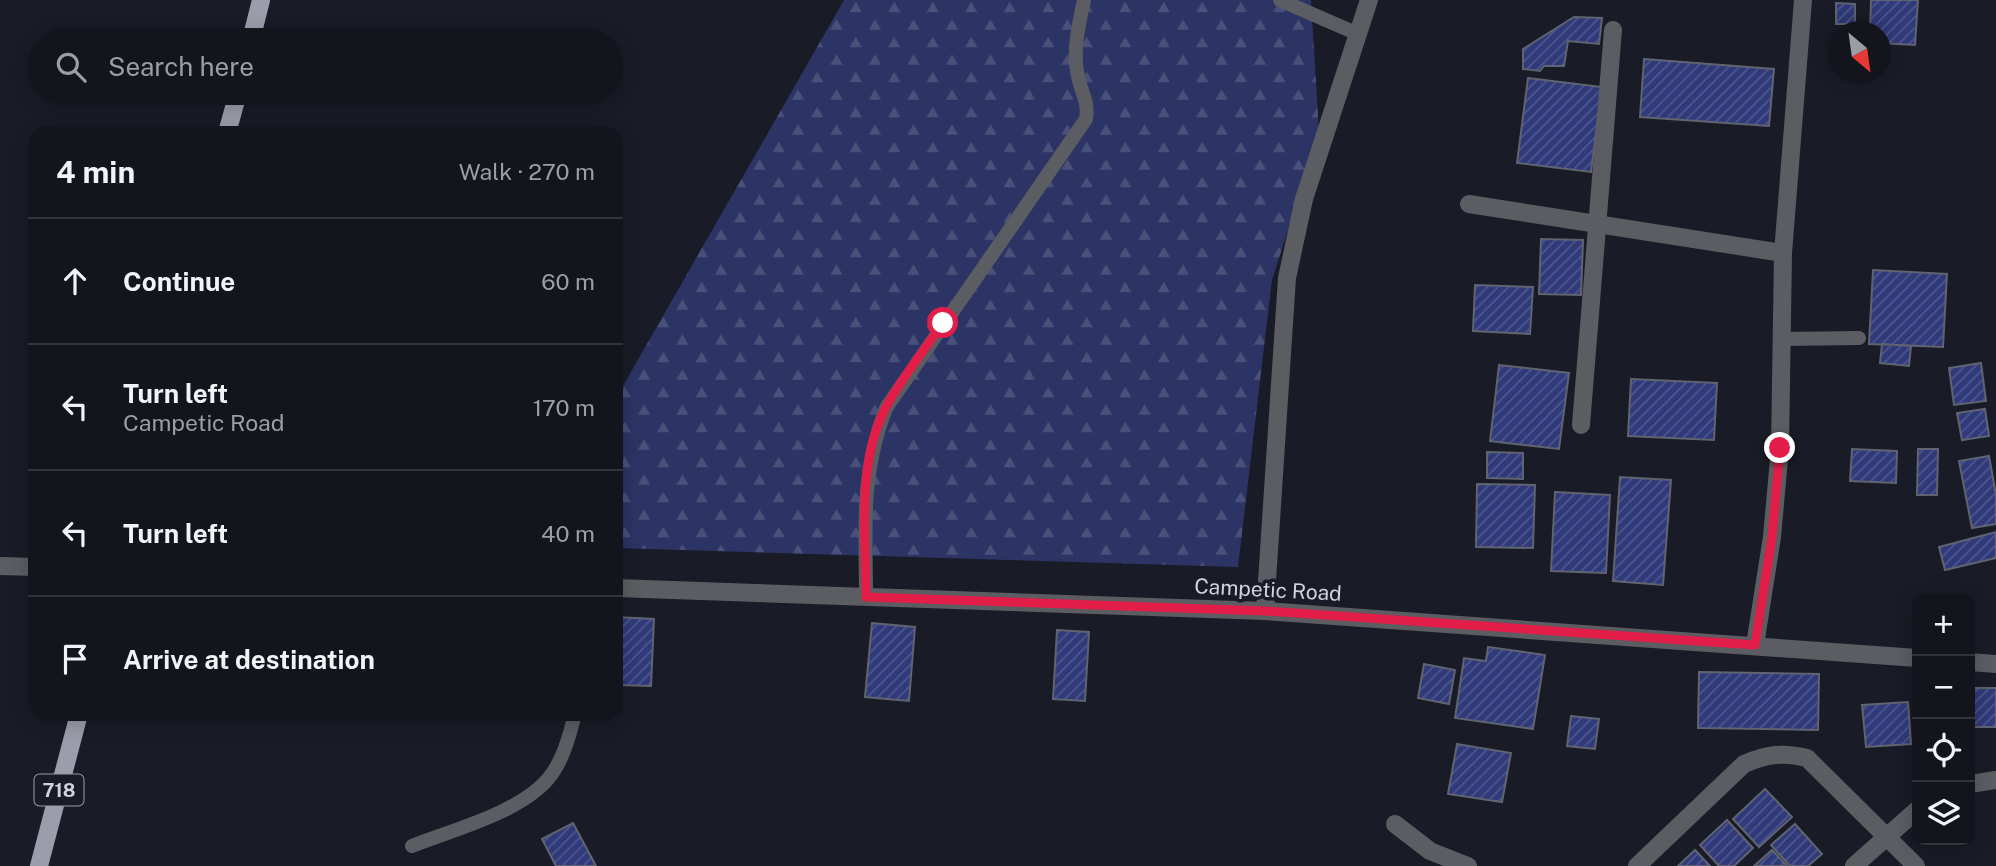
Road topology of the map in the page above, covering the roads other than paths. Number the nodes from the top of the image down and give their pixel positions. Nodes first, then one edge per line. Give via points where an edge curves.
1 (261, 0) edge
2 (1084, 0) edge
3 (1280, 0) edge
4 (1369, 0) edge
5 (1803, 0) edge
6 (254, 28) edge
7 (1613, 30) dead end
8 (1358, 34) junction
9 (235, 105) edge
10 (230, 126) edge
11 (1469, 204) dead end
12 (1598, 223) junction
13 (1783, 253) junction
14 (1859, 338) dead end
15 (1783, 340) junction
16 (1581, 425) dead end
17 (0, 566) edge
18 (28, 568) edge
19 (623, 589) edge
20 (866, 597) junction
21 (1265, 611) junction
22 (1755, 645) junction
23 (1912, 657) edge
24 (1975, 662) edge
25 (1996, 664) edge
26 (77, 721) edge
27 (573, 721) edge
28 (1996, 780) edge
29 (1975, 783) edge
30 (1912, 814) edge
31 (1395, 824) dead end
32 (1885, 835) junction
33 (412, 846) dead end
34 (39, 866) edge
35 (1468, 866) edge
36 (1637, 866) edge
37 (1854, 866) edge
38 (1916, 866) edge

1 - 6 main road
2 - 20 lane via 1077,75 1088,107 1086,119 886,408 873,441 866,485
3 - 8 lane
4 - 8 street
5 - 13 street
7 - 12 street
8 - 21 street via 1304,199 1287,278
9 - 10 main road
11 - 12 street
12 - 13 street
12 - 16 street
13 - 15 street
14 - 15 lane
15 - 22 street via 1772,537
17 - 18 street
19 - 20 street, Campetic Road
20 - 21 street, Campetic Road
21 - 22 street, Campetic Road
22 - 23 street, Campetic Road
24 - 25 street
26 - 34 main road, 718
27 - 33 lane via 568,744 547,780 509,808
28 - 29 street
30 - 32 street
31 - 35 street via 1430,851
32 - 36 street via 1807,758 1776,754 1744,764
32 - 37 street
32 - 38 street

